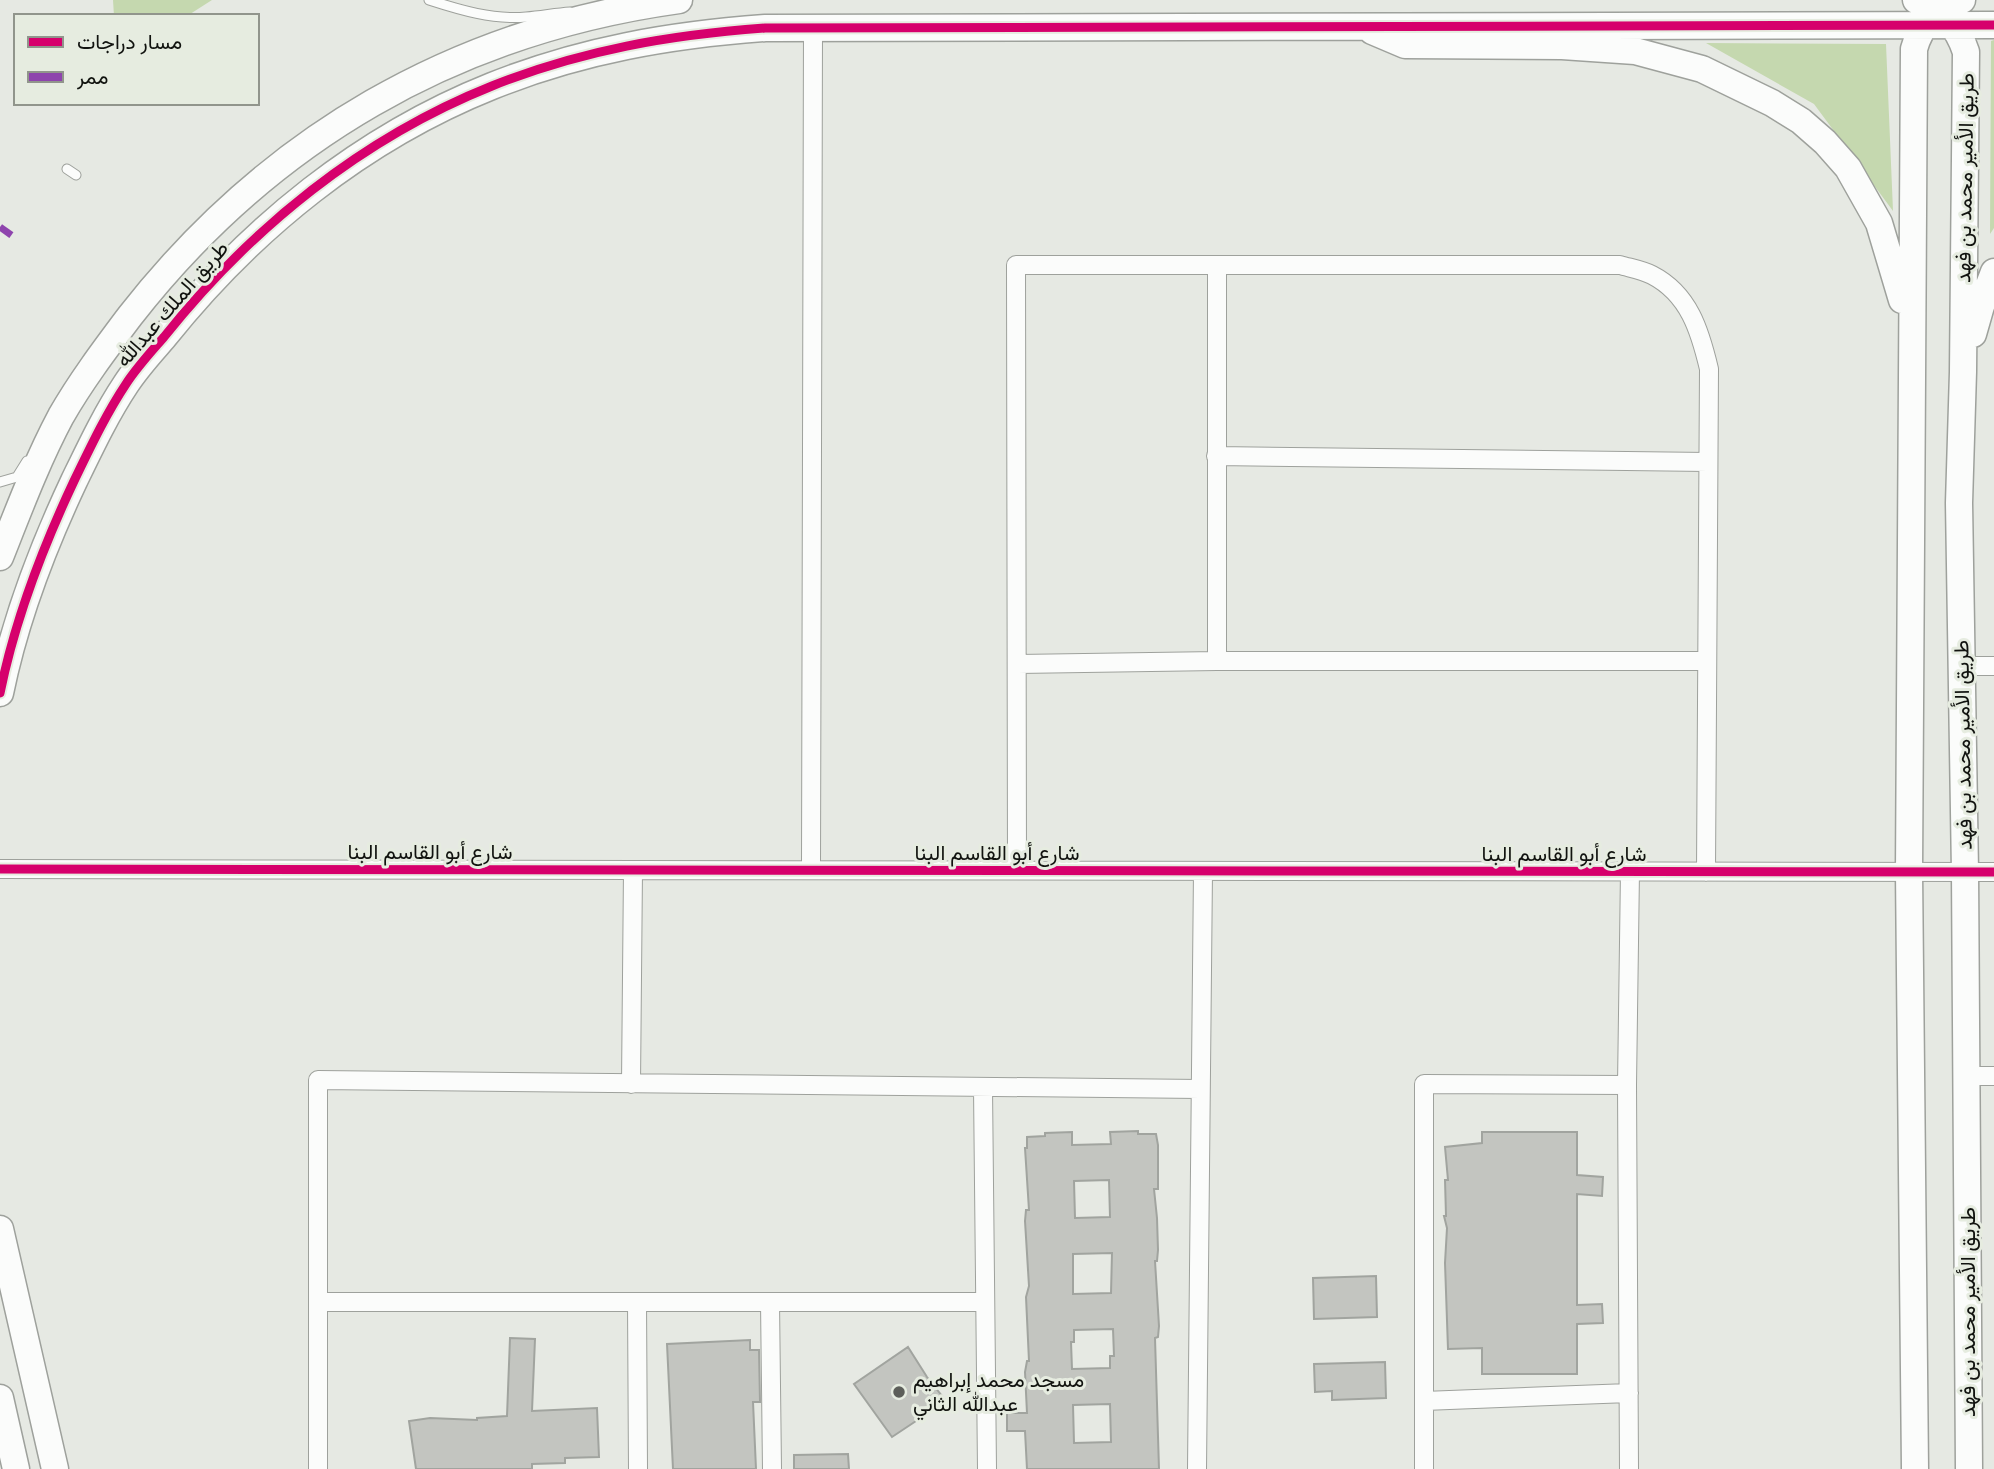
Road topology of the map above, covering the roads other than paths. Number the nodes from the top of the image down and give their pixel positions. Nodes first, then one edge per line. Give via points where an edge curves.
1 (429, 0) edge
2 (679, 0) edge
3 (631, 8) junction
4 (1939, 12) edge
5 (1994, 25) edge
6 (813, 27) junction
7 (1365, 27) junction
8 (67, 169) dead end
9 (76, 175) dead end
10 (1217, 265) junction
11 (1994, 272) edge
12 (118, 332) junction
13 (81, 365) dead end
14 (1963, 372) junction
15 (1912, 377) junction
16 (70, 382) dead end
17 (37, 441) dead end
18 (32, 450) dead end
19 (1216, 456) junction
20 (1708, 462) junction
21 (0, 482) edge
22 (0, 557) edge
23 (1217, 661) junction
24 (1706, 661) junction
25 (1018, 664) junction
26 (1962, 666) junction
27 (1994, 666) edge
28 (0, 693) edge
29 (0, 869) edge
30 (633, 870) junction
31 (811, 870) junction
32 (1017, 870) junction
33 (1203, 871) junction
34 (1630, 871) junction
35 (1706, 872) junction
36 (1909, 872) junction
37 (1965, 872) junction
38 (1994, 872) edge
39 (1967, 1076) junction
40 (1994, 1076) edge
41 (631, 1084) junction
42 (1628, 1085) junction
43 (983, 1088) junction
44 (1200, 1089) junction
45 (0, 1229) edge
46 (318, 1302) junction
47 (637, 1302) junction
48 (770, 1302) junction
49 (985, 1302) junction
50 (1629, 1393) junction
51 (0, 1398) edge
52 (1424, 1401) junction
53 (16, 1469) edge
54 (55, 1469) edge
55 (318, 1469) edge
56 (638, 1469) edge
57 (772, 1469) edge
58 (987, 1469) edge
59 (1197, 1469) edge
60 (1424, 1469) edge
61 (1629, 1469) edge
62 (1915, 1469) edge
63 (1969, 1469) edge

1 - 3 lane via 459,10 514,17
2 - 3 street, طريق الملك عبدالله
3 - 12 street, طريق الملك عبدالله via 516,38 441,66 366,105 247,191 194,242
4 - 5 street, طريق الملك عبدالله
4 - 7 street, طريق الملك عبدالله
4 - 14 street, طريق الأمير محمد بن فهد via 1962,39 1966,52
4 - 15 street via 1917,38 1914,50
6 - 7 street, طريق الملك عبدالله
6 - 28 street, طريق الملك عبدالله via 696,33 643,42 503,82 387,137 275,219 191,302 127,383 100,427 33,576
6 - 31 street
7 - 15 street via 1405,46 1635,51 1702,69 1801,121 1848,168 1879,223 1902,295
8 - 9 lane
10 - 19 street
10 - 20 street via 1620,265 1651,274 1680,296 1700,330 1709,369
10 - 25 street via 1016,265
11 - 14 street
12 - 13 lane
12 - 22 street, طريق الملك عبدالله via 62,415
14 - 26 street, طريق الأمير محمد بن فهد via 1959,503
15 - 36 street
16 - 17 lane
18 - 21 lane via 16,477
19 - 20 street
19 - 23 street
20 - 24 street
23 - 24 street
23 - 25 street
24 - 35 street
25 - 32 street
26 - 27 street
26 - 37 street, طريق الأمير محمد بن فهد
29 - 30 street, شارع أبو القاسم البنا
30 - 31 street, شارع أبو القاسم البنا
30 - 41 street
31 - 32 street, شارع أبو القاسم البنا
32 - 33 street, شارع أبو القاسم البنا
33 - 34 street, شارع أبو القاسم البنا
33 - 44 street
34 - 35 street, شارع أبو القاسم البنا
34 - 42 street
35 - 36 street, شارع أبو القاسم البنا
36 - 37 street, شارع أبو القاسم البنا
36 - 62 street
37 - 38 street, شارع أبو القاسم البنا
37 - 39 street, طريق الأمير محمد بن فهد
39 - 40 street
39 - 63 street, طريق الأمير محمد بن فهد
41 - 43 street
41 - 46 street via 318,1080
42 - 50 street
42 - 52 street via 1424,1084
43 - 44 street
43 - 49 street
44 - 59 street
45 - 54 street
46 - 47 street
46 - 55 street
47 - 48 street
47 - 56 street
48 - 49 street
48 - 57 street
49 - 58 street
50 - 52 street
50 - 61 street
51 - 53 street
52 - 60 street

